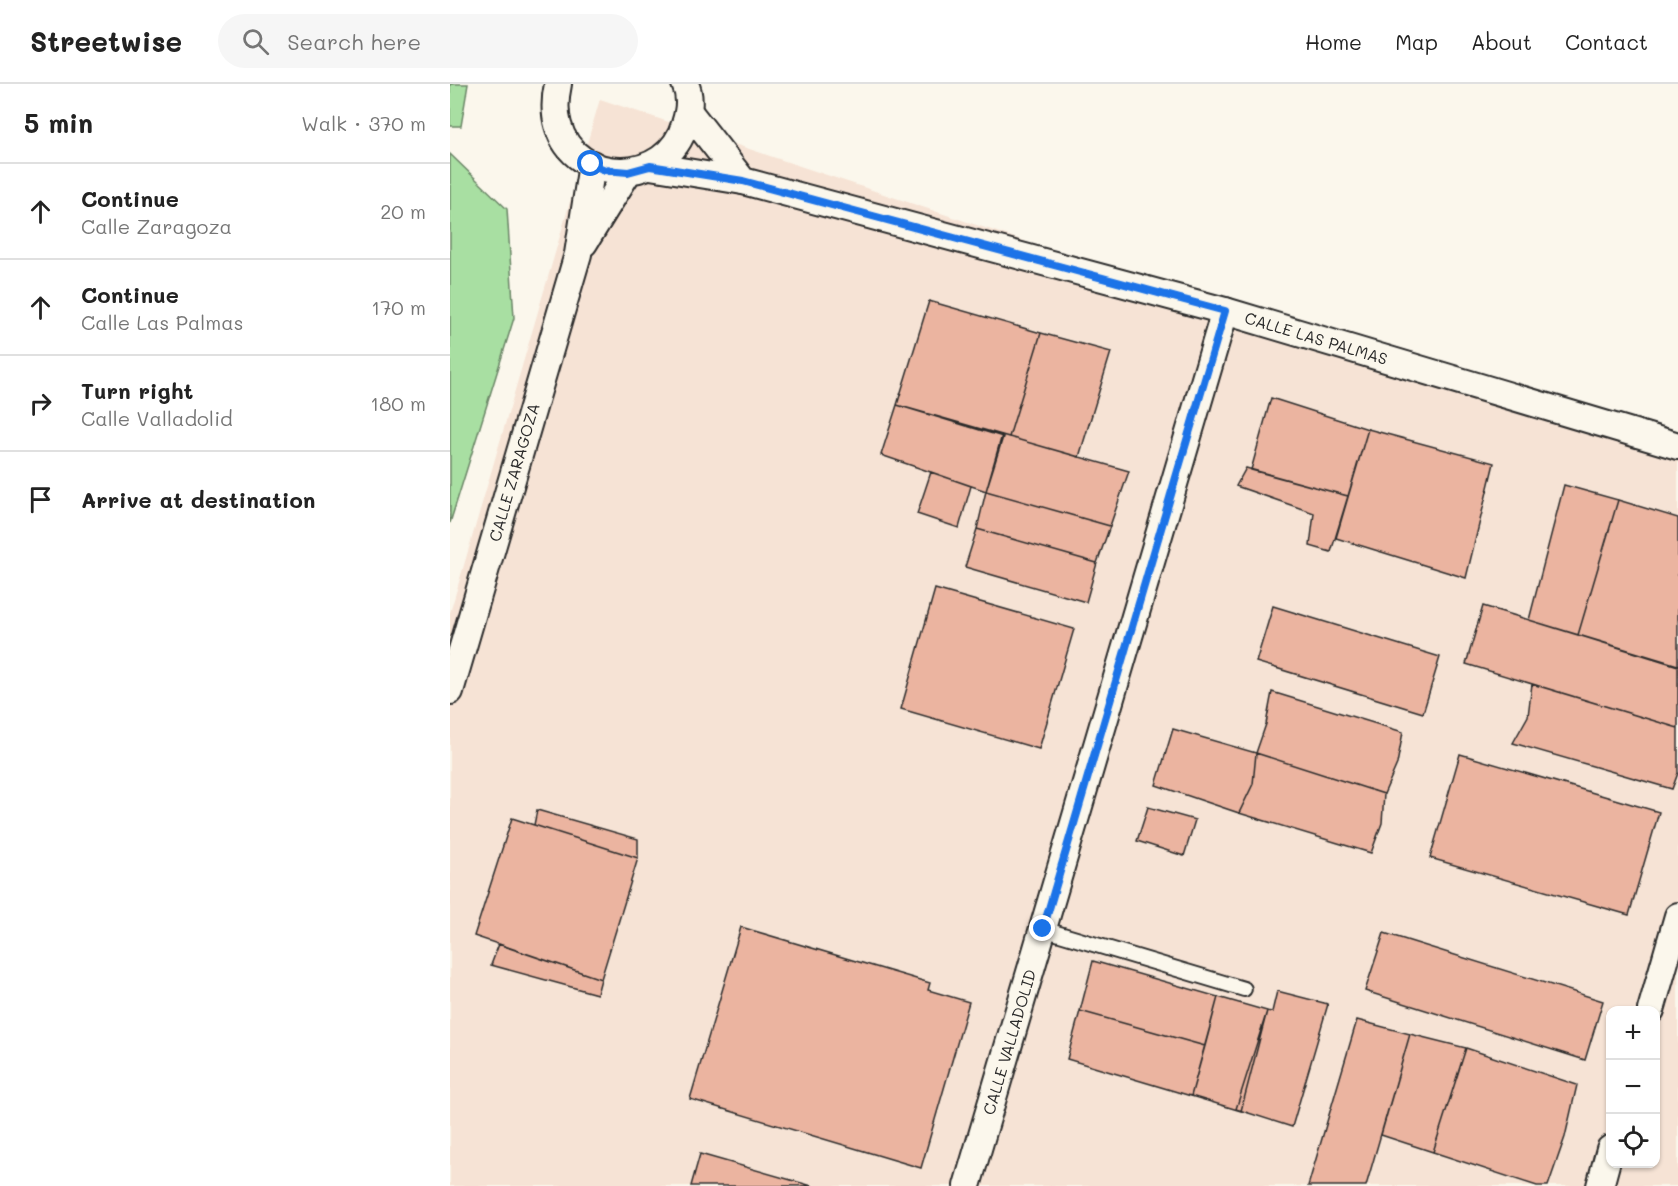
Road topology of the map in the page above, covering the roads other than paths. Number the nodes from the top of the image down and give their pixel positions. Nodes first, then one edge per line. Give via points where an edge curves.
1 (558, 84) edge
2 (685, 84) edge
3 (688, 112) junction
4 (591, 164) junction
5 (639, 169) junction
6 (743, 181) junction
7 (578, 254) junction
8 (1225, 311) junction
9 (1678, 446) edge
10 (450, 691) edge
11 (1678, 916) edge
12 (1043, 929) junction
13 (1244, 988) dead end
14 (1652, 1006) edge
15 (1606, 1166) edge
16 (967, 1186) edge
17 (1600, 1186) edge

1 - 4 street via 554,106 558,127 568,146
2 - 3 street, CALLE ZARAGOZA
3 - 5 street, CALLE ZARAGOZA via 682,134 669,153
3 - 6 street
4 - 5 street via 605,170
4 - 7 street, CALLE ZARAGOZA
5 - 6 street, CALLE LAS PALMAS
5 - 7 street, CALLE ZARAGOZA
6 - 8 street, CALLE LAS PALMAS
7 - 10 street, CALLE ZARAGOZA
8 - 9 street, CALLE LAS PALMAS
8 - 12 street, CALLE VALLADOLID
11 - 14 street
12 - 13 lane
12 - 16 street, CALLE VALLADOLID
15 - 17 street

